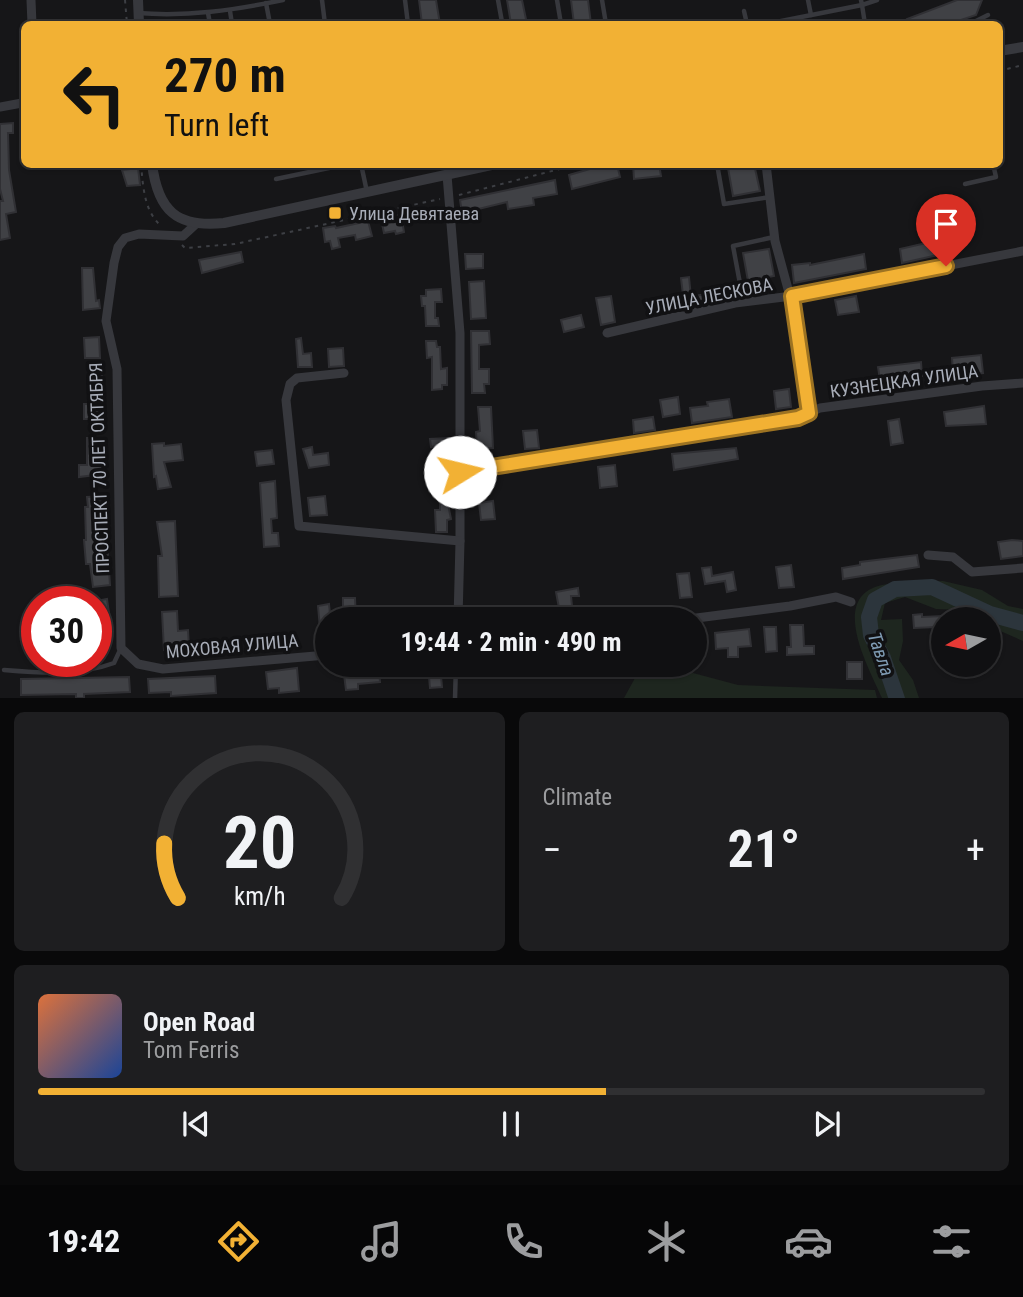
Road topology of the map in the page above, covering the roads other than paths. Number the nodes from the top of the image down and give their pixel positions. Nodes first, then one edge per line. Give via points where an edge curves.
1 (31, 0) edge
2 (138, 0) edge
3 (283, 0) edge
4 (322, 0) edge
5 (405, 0) edge
6 (498, 0) edge
7 (557, 0) edge
8 (602, 0) edge
9 (808, 0) edge
10 (877, 0) edge
11 (266, 3) junction
12 (861, 3) edge
13 (230, 11) junction
14 (744, 11) dead end
15 (208, 13) junction
16 (811, 15) junction
17 (988, 15) dead end
18 (174, 16) junction
19 (139, 19) edge
20 (32, 21) edge
21 (175, 21) edge
22 (209, 21) edge
23 (232, 21) edge
24 (269, 21) edge
25 (325, 21) edge
26 (408, 21) edge
27 (502, 21) edge
28 (560, 21) edge
29 (606, 21) edge
30 (746, 21) edge
31 (798, 21) edge
32 (864, 21) edge
33 (976, 21) edge
34 (1023, 47) edge
35 (1003, 50) edge
36 (21, 103) edge
37 (0, 107) edge
38 (153, 168) edge
39 (327, 168) edge
40 (362, 168) edge
41 (478, 168) edge
42 (718, 168) edge
43 (766, 168) edge
44 (994, 168) edge
45 (447, 175) junction
46 (276, 178) dead end
47 (965, 184) dead end
48 (367, 192) junction
49 (770, 197) junction
50 (196, 224) junction
51 (775, 237) junction
52 (1023, 251) edge
53 (741, 289) dead end
54 (792, 296) junction
55 (607, 334) dead end
56 (344, 373) dead end
57 (1023, 383) edge
58 (809, 413) junction
59 (460, 472) junction
60 (460, 541) junction
61 (928, 555) dead end
62 (1023, 568) edge
63 (851, 602) dead end
64 (458, 607) edge
65 (707, 617) edge
66 (121, 648) junction
67 (315, 655) edge
68 (4, 670) dead end
69 (456, 677) edge
70 (455, 698) edge

1 - 20 street
2 - 19 street
3 - 11 lane
4 - 25 lane
5 - 26 lane
6 - 27 lane
7 - 28 lane
8 - 29 lane
9 - 16 lane
10 - 12 lane
11 - 13 lane
11 - 24 lane
12 - 16 lane
12 - 32 lane
13 - 15 lane
13 - 23 lane
14 - 30 lane
15 - 18 lane
15 - 22 lane
16 - 31 lane
17 - 33 lane
18 - 19 lane
18 - 21 lane
34 - 35 street
36 - 37 street
38 - 50 street via 160,198 170,212
39 - 46 lane
40 - 48 lane
41 - 45 street
42 - 49 lane via 724,204
43 - 49 street
44 - 47 lane via 996,177
45 - 48 street
45 - 59 street via 460,333
48 - 50 street via 224,223
49 - 51 street
50 - 66 street, ПРОСПЕКТ 70 ЛЕТ ОКТЯБРЯ via 183,236 139,234 125,238 114,263 106,321 117,369
51 - 53 lane via 733,246
51 - 54 street
52 - 54 street, УЛИЦА ЛЕСКОВА
54 - 55 street, УЛИЦА ЛЕСКОВА via 735,303
54 - 58 street
56 - 60 street via 297,378 290,384 286,400 299,526
57 - 58 street, КУЗНЕЦКАЯ УЛИЦА
58 - 59 street, КУЗНЕЦКАЯ УЛИЦА
59 - 60 street
60 - 64 street
61 - 62 street via 953,557 972,572
63 - 65 street via 836,597
66 - 67 street, МОХОВАЯ УЛИЦА via 138,664 163,669
66 - 68 lane via 114,663 101,667
69 - 70 lane

